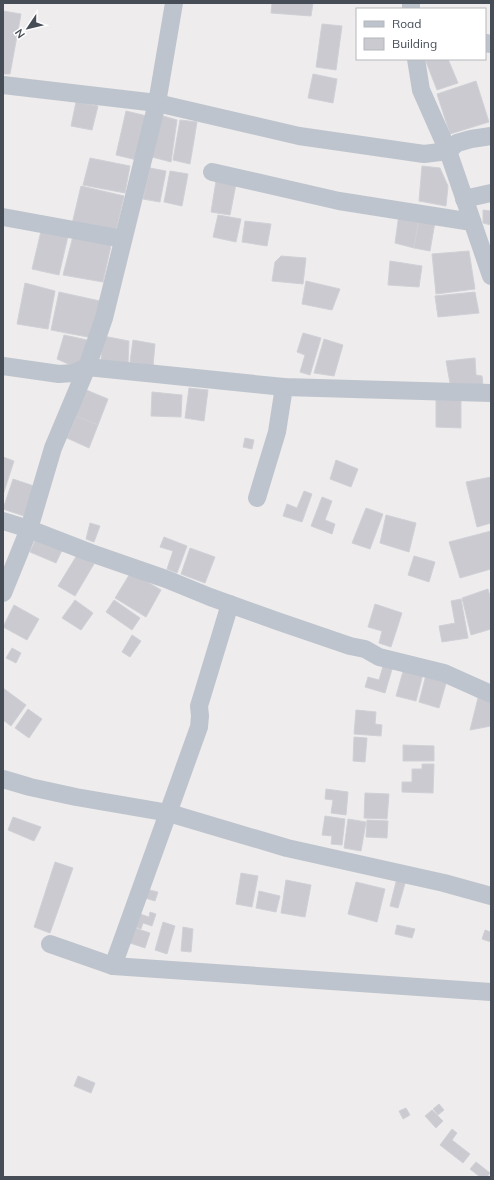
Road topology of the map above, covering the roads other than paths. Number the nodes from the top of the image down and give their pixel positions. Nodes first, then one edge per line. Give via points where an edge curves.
1 (174, 3) edge
2 (416, 60) edge
3 (3, 85) edge
4 (157, 103) junction
5 (491, 136) edge
6 (448, 151) junction
7 (212, 172) dead end
8 (491, 193) edge
9 (464, 199) junction
10 (3, 217) edge
11 (472, 222) junction
12 (123, 239) junction
13 (491, 276) edge
14 (3, 366) edge
15 (87, 367) junction
16 (284, 387) junction
17 (491, 393) edge
18 (257, 498) dead end
19 (3, 520) edge
20 (29, 529) junction
21 (3, 593) edge
22 (230, 604) junction
23 (491, 694) edge
24 (3, 779) edge
25 (169, 813) junction
26 (491, 896) edge
27 (50, 944) dead end
28 (113, 966) junction
29 (491, 992) edge

1 - 4 street
2 - 6 street via 421,90
3 - 4 street
4 - 6 street via 299,136 424,154
4 - 12 street
5 - 6 street via 457,143
6 - 9 street
7 - 11 street via 339,201
8 - 9 street
9 - 11 street
10 - 12 street
11 - 13 street
12 - 15 street via 104,318
14 - 15 street via 59,374 74,373
15 - 16 street
15 - 20 street via 53,448
16 - 17 street
16 - 18 street via 277,432
19 - 20 street
20 - 21 street
20 - 22 street
22 - 23 street via 365,649 379,657 444,673
22 - 25 street via 199,706 199,727
24 - 25 street via 76,797
25 - 26 street via 287,848
25 - 28 street
27 - 28 street
28 - 29 street

